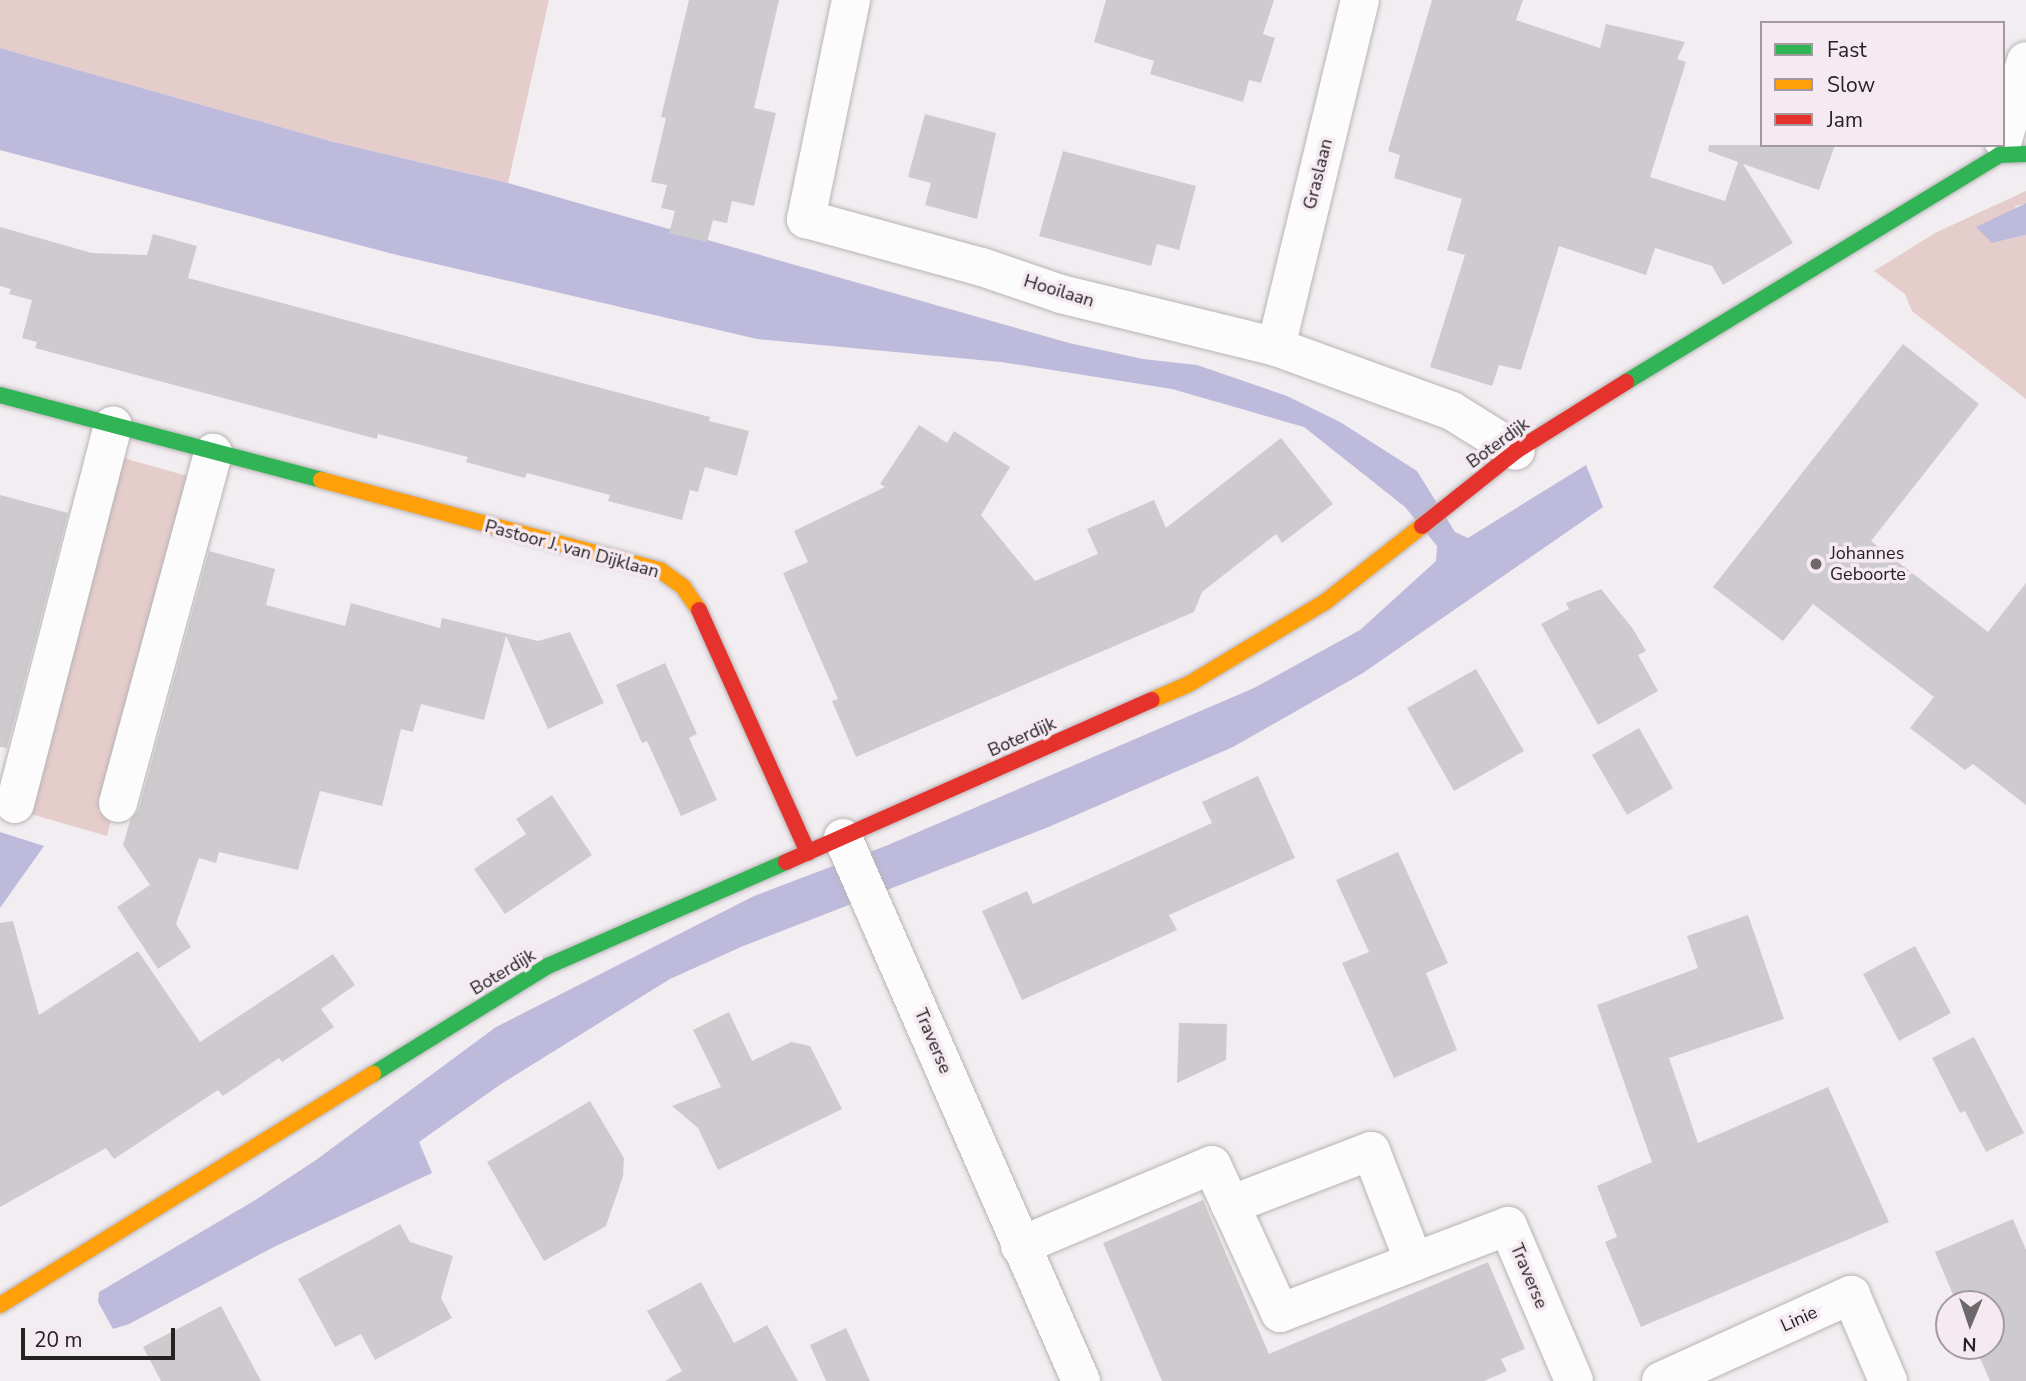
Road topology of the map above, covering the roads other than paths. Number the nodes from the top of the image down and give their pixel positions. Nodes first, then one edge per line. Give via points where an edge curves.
1 (851, 0) edge
2 (1360, 0) edge
3 (2026, 61) edge
4 (2007, 148) edge
5 (1276, 347) junction
6 (0, 395) edge
7 (113, 425) junction
8 (1516, 451) junction
9 (214, 453) junction
10 (117, 803) dead end
11 (15, 804) dead end
12 (848, 845) junction
13 (808, 853) junction
14 (1230, 1205) junction
15 (1020, 1246) junction
16 (1413, 1262) junction
17 (0, 1306) edge
18 (1081, 1381) edge
19 (1574, 1381) edge
20 (1661, 1381) edge
21 (1888, 1381) edge

1 - 5 street, Hooilaan via 806,219 982,267 1061,294
2 - 5 street, Graslaan
3 - 4 street
4 - 8 street, Boterdijk
5 - 8 street, Hooilaan via 1452,411
6 - 7 street, Pastoor J. van Dijklaan
7 - 9 street, Pastoor J. van Dijklaan
7 - 11 street
8 - 12 street, Boterdijk via 1325,602 1189,684
9 - 10 street
9 - 13 street, Pastoor J. van Dijklaan via 660,570 683,587 700,612
12 - 13 street, Boterdijk
12 - 15 street, Traverse
13 - 17 street, Boterdijk via 548,966
14 - 15 street, Traverse via 1212,1165
14 - 16 street, Traverse via 1280,1313
14 - 16 street via 1371,1151
15 - 18 street, Traverse
16 - 19 street, Traverse via 1508,1226
20 - 21 street, Linie via 1851,1295

